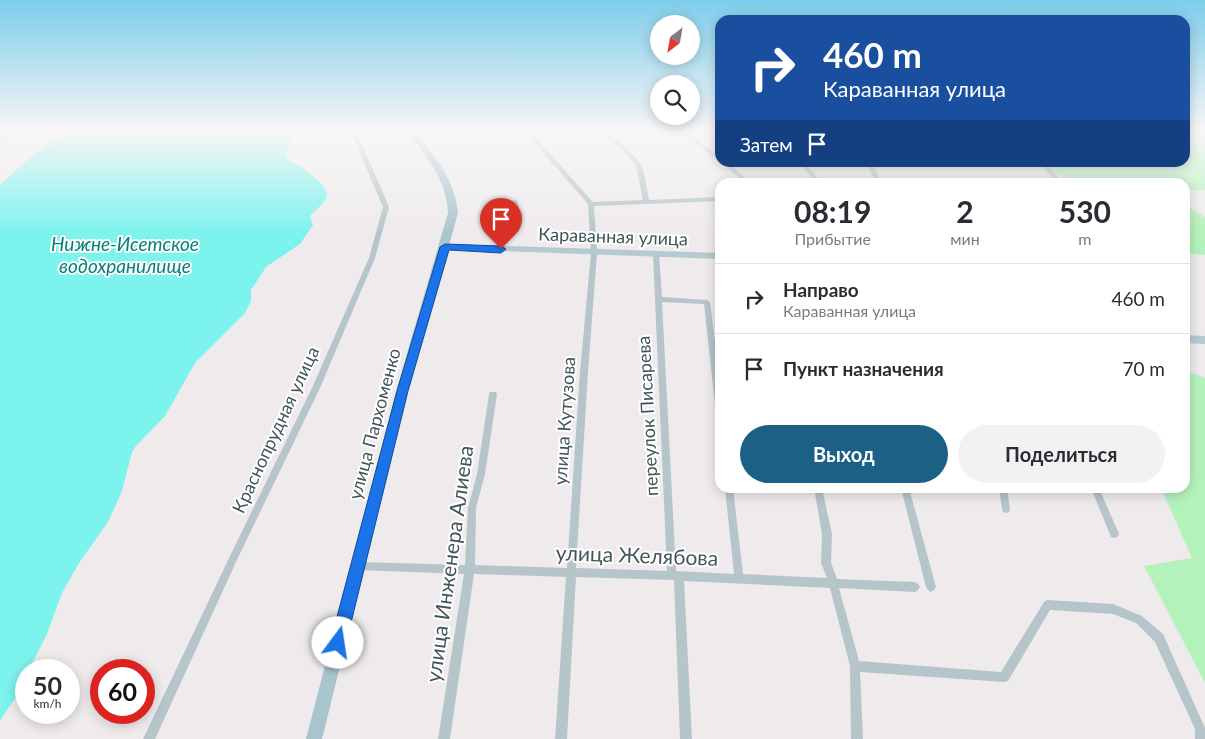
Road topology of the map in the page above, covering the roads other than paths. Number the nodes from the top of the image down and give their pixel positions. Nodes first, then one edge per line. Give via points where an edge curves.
1 (368, 164) edge
2 (436, 164) edge
3 (556, 164) edge
4 (638, 164) edge
5 (728, 167) edge
6 (805, 167) edge
7 (1045, 167) edge
8 (742, 178) edge
9 (815, 178) edge
10 (1056, 178) edge
11 (715, 199) edge
12 (646, 201) junction
13 (591, 204) junction
14 (445, 247) junction
15 (594, 253) junction
16 (656, 254) junction
17 (715, 256) edge
18 (658, 300) junction
19 (1190, 339) edge
20 (1205, 340) edge
21 (715, 370) edge
22 (492, 394) dead end
23 (730, 493) edge
24 (819, 493) edge
25 (906, 493) edge
26 (1004, 493) edge
27 (1097, 493) edge
28 (1006, 509) dead end
29 (1114, 534) dead end
30 (358, 566) junction
31 (470, 568) junction
32 (571, 572) junction
33 (676, 576) junction
34 (739, 578) junction
35 (833, 582) junction
36 (915, 587) dead end
37 (931, 588) dead end
38 (856, 666) junction
39 (149, 739) edge
40 (314, 739) edge
41 (444, 739) edge
42 (561, 739) edge
43 (686, 739) edge
44 (857, 739) edge
45 (1202, 739) edge

1 - 39 street, Краснопрудная улица via 386,207 372,258 316,388
2 - 14 main road, улица Пархоменко via 451,192 453,213
3 - 13 street
4 - 12 street
5 - 8 street
6 - 9 street
7 - 10 street
11 - 12 street
12 - 13 street
13 - 15 street, улица Кутузова
14 - 15 street, Караванная улица
14 - 30 main road, улица Пархоменко via 402,391
15 - 16 street, Караванная улица
15 - 32 street, улица Кутузова
16 - 17 street, Караванная улица
16 - 18 street, переулок Писарева
18 - 21 street via 707,302
18 - 33 street, переулок Писарева
19 - 20 street
22 - 31 street, улица Инженера Алиева via 481,474 472,508
23 - 34 street
24 - 35 street via 827,534 826,563
25 - 37 street
26 - 28 street
27 - 29 street
30 - 31 street, улица Желябова
30 - 40 main road, улица Пархоменко
31 - 32 street, улица Желябова
31 - 41 street, улица Инженера Алиева
32 - 33 street, улица Желябова
32 - 42 street, улица Кутузова
33 - 34 street, улица Желябова
33 - 43 street, переулок Писарева
34 - 35 street, улица Желябова
35 - 36 street, улица Желябова
35 - 38 street
38 - 44 street
38 - 45 street via 1004,677 1047,605 1113,609 1139,619 1159,638

